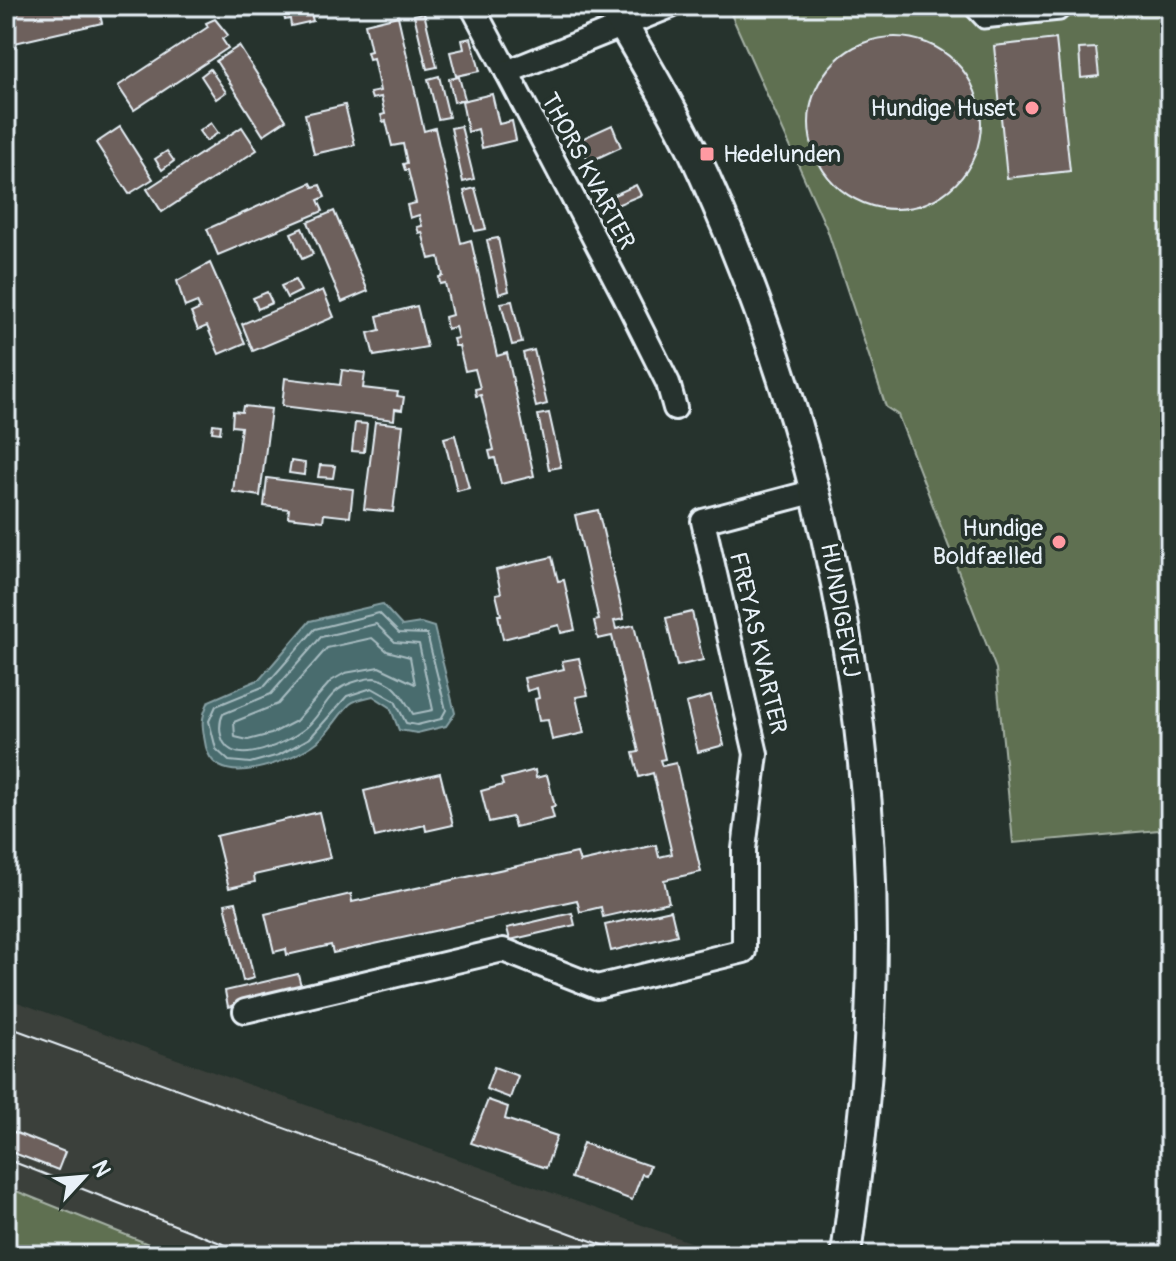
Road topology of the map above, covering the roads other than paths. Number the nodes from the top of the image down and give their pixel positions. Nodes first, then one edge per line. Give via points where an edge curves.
1 (472, 6) edge
2 (671, 6) edge
3 (968, 6) edge
4 (1068, 6) edge
5 (618, 15) edge
6 (507, 72) junction
7 (675, 408) dead end
8 (816, 491) junction
9 (245, 1011) dead end
10 (846, 1255) edge

1 - 6 street
2 - 5 street
3 - 4 lane via 983,22 1060,14
5 - 6 street, THORS KVARTER
5 - 8 street, HUNDIGEVEJ via 690,145 739,254 791,400
6 - 7 street, THORS KVARTER via 668,383
8 - 9 street, FREYAS KVARTER via 703,521 756,754 744,849 744,951 597,987 503,950
8 - 10 street, HUNDIGEVEJ via 852,672 871,898 866,1097

